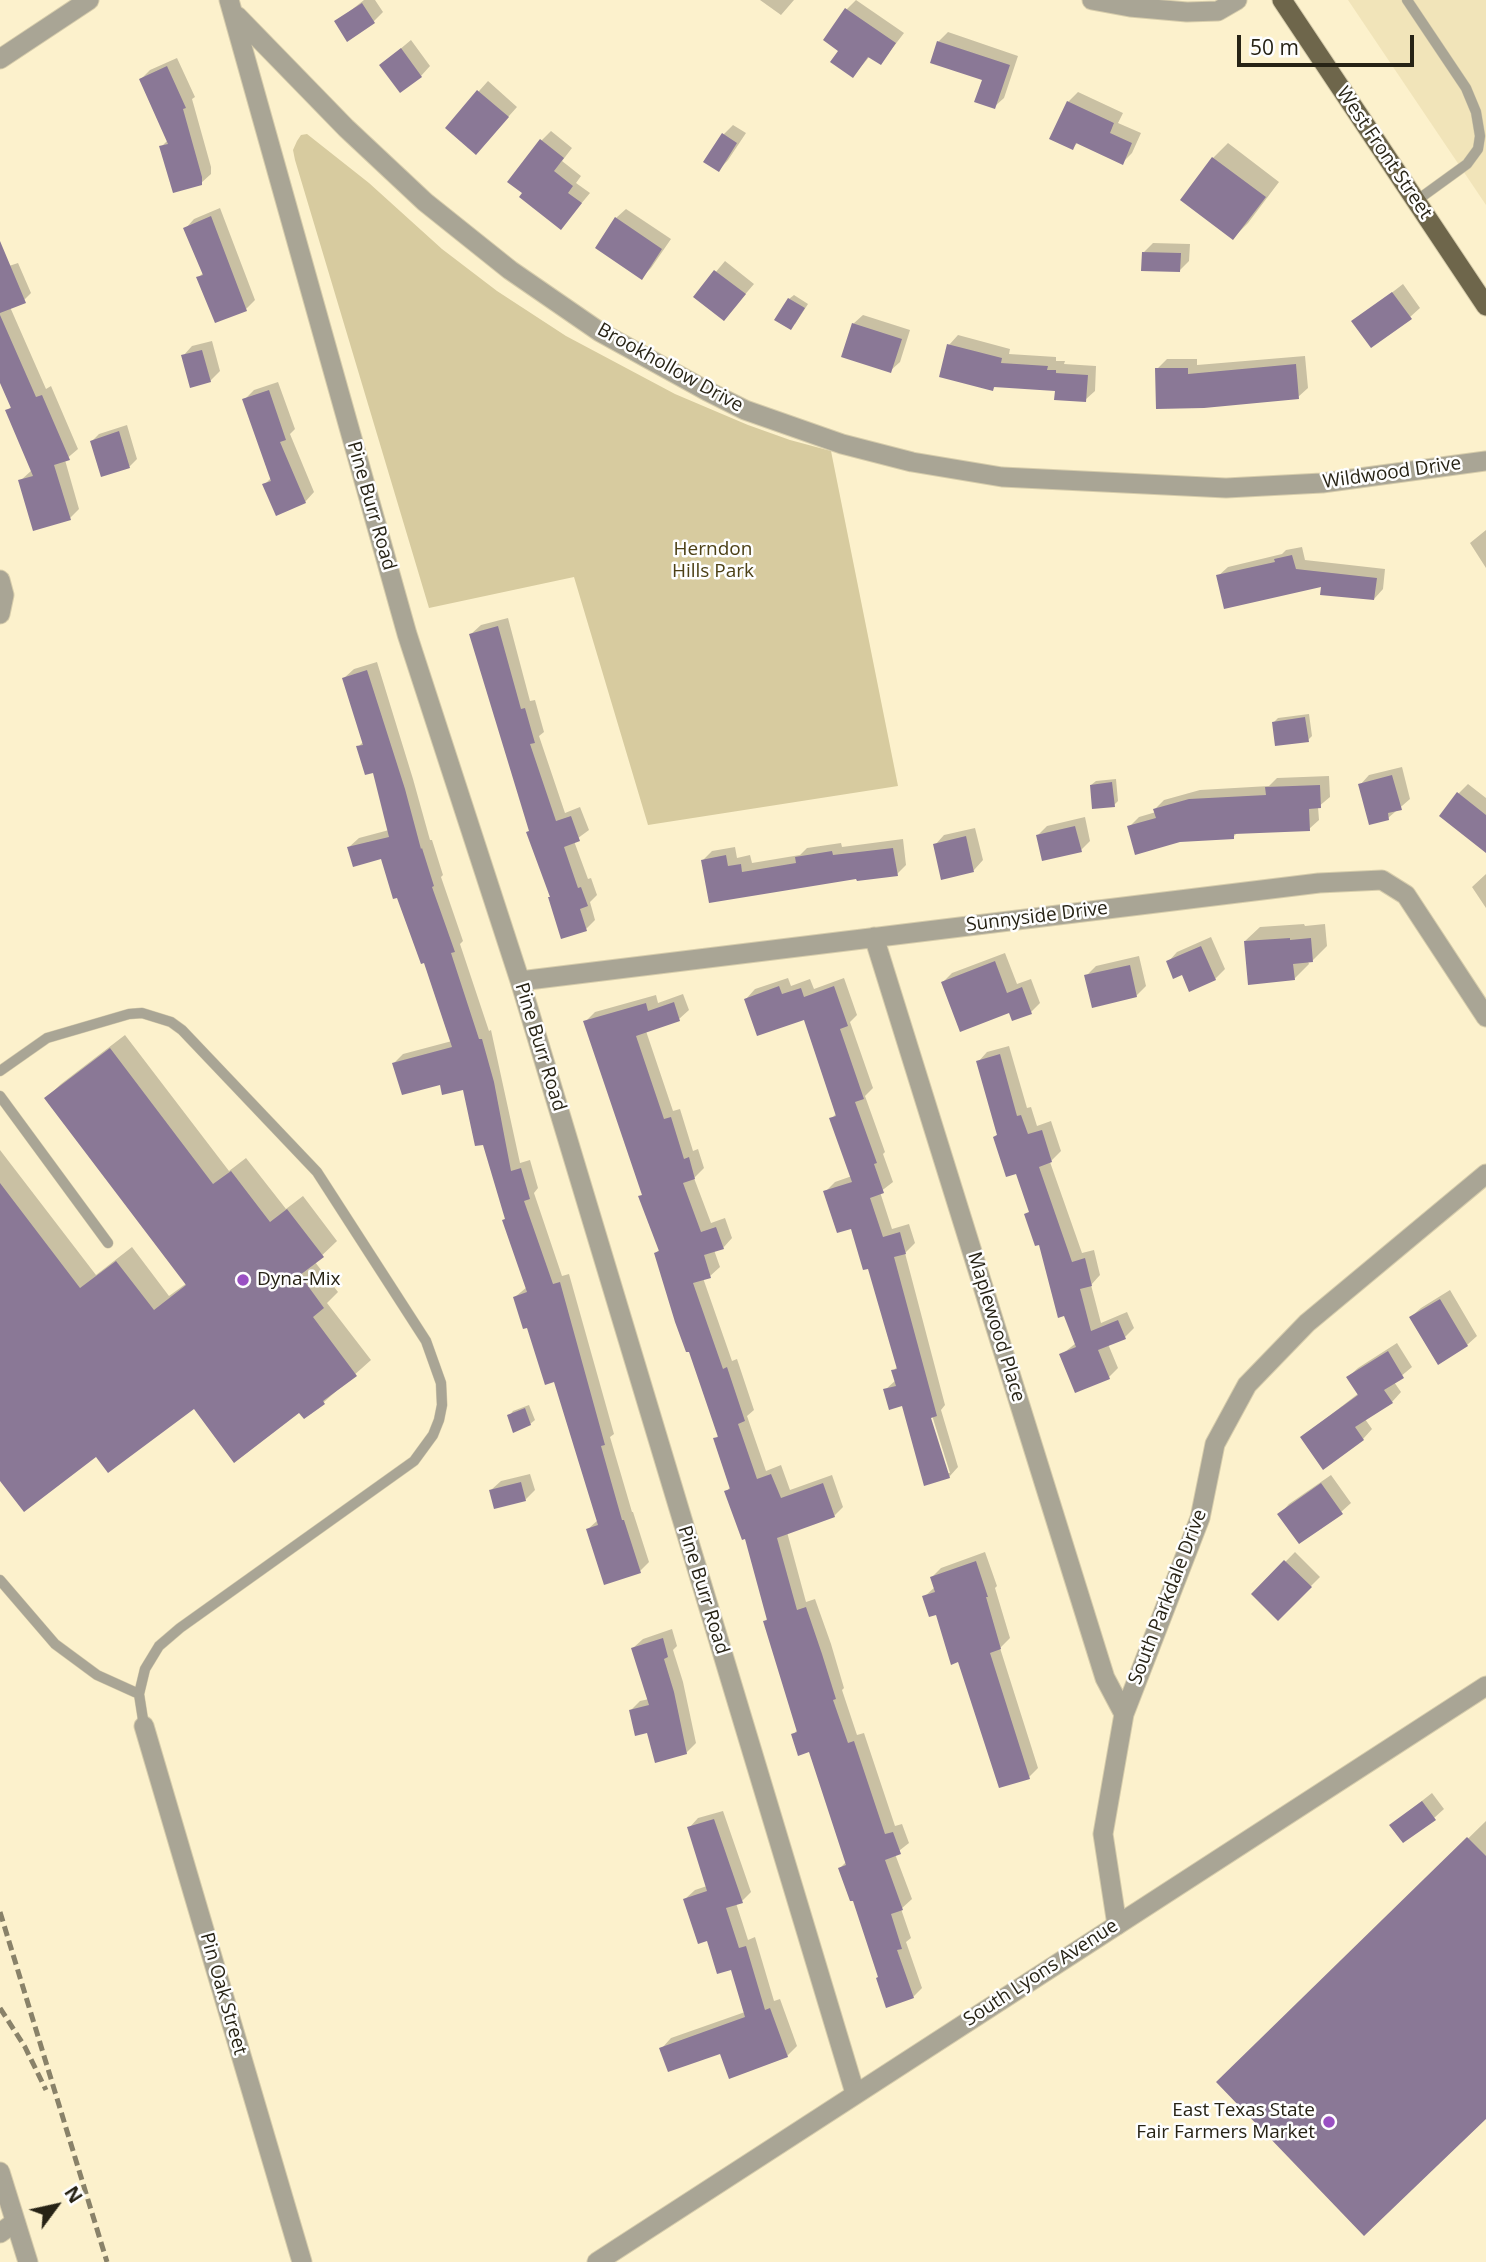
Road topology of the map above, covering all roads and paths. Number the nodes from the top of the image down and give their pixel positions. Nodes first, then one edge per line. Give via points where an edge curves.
1 (89, 0) edge
2 (1091, 0) edge
3 (1237, 0) edge
4 (1282, 0) edge
5 (1407, 0) edge
6 (231, 6) edge
7 (0, 59) edge
8 (1416, 201) junction
9 (1486, 306) edge
10 (1486, 461) edge
11 (1299, 484) joint
12 (0, 580) edge
13 (0, 614) edge
14 (874, 937) junction
15 (520, 981) junction
16 (1486, 1017) edge
17 (0, 1071) edge
18 (0, 1096) edge
19 (1486, 1174) edge
20 (108, 1243) dead end
21 (0, 1580) edge
22 (1486, 1686) edge
23 (139, 1694) junction
24 (1124, 1714) junction
25 (144, 1726) joint
26 (1117, 1924) junction
27 (855, 2093) junction
28 (0, 2172) edge
29 (8, 2228) edge
30 (27, 2262) edge
31 (302, 2262) edge
32 (597, 2262) edge

1 - 7 street
2 - 3 street via 1187,12 1218,11
4 - 8 main road, West Front Street
5 - 8 lane via 1466,88 1480,136 1478,149 1467,164
6 - 11 street, Brookhollow Drive via 405,184 510,270 600,331 745,410 842,444 1002,477 1226,488
6 - 15 street, Pine Burr Road via 407,634
8 - 9 main road, West Front Street
10 - 11 street, Wildwood Drive
12 - 13 street via 4,594
14 - 15 street, Sunnyside Drive
14 - 16 street, Sunnyside Drive via 1320,883 1382,880 1406,895
14 - 24 street, Maplewood Place via 1105,1678
15 - 27 street, Pine Burr Road
17 - 23 lane via 47,1038 129,1014 171,1022 317,1172 426,1341 441,1383 439,1420 414,1461 180,1628 159,1646 145,1669
18 - 20 lane
19 - 24 street, South Parkdale Drive via 1307,1323 1247,1385 1215,1444 1200,1518
21 - 23 lane via 55,1644 97,1675
22 - 26 street, South Lyons Avenue
23 - 25 lane
24 - 26 street, South Parkdale Drive via 1103,1834
25 - 31 street, Pin Oak Street
26 - 27 street, South Lyons Avenue
27 - 32 street, South Lyons Avenue
28 - 29 street
29 - 30 street

